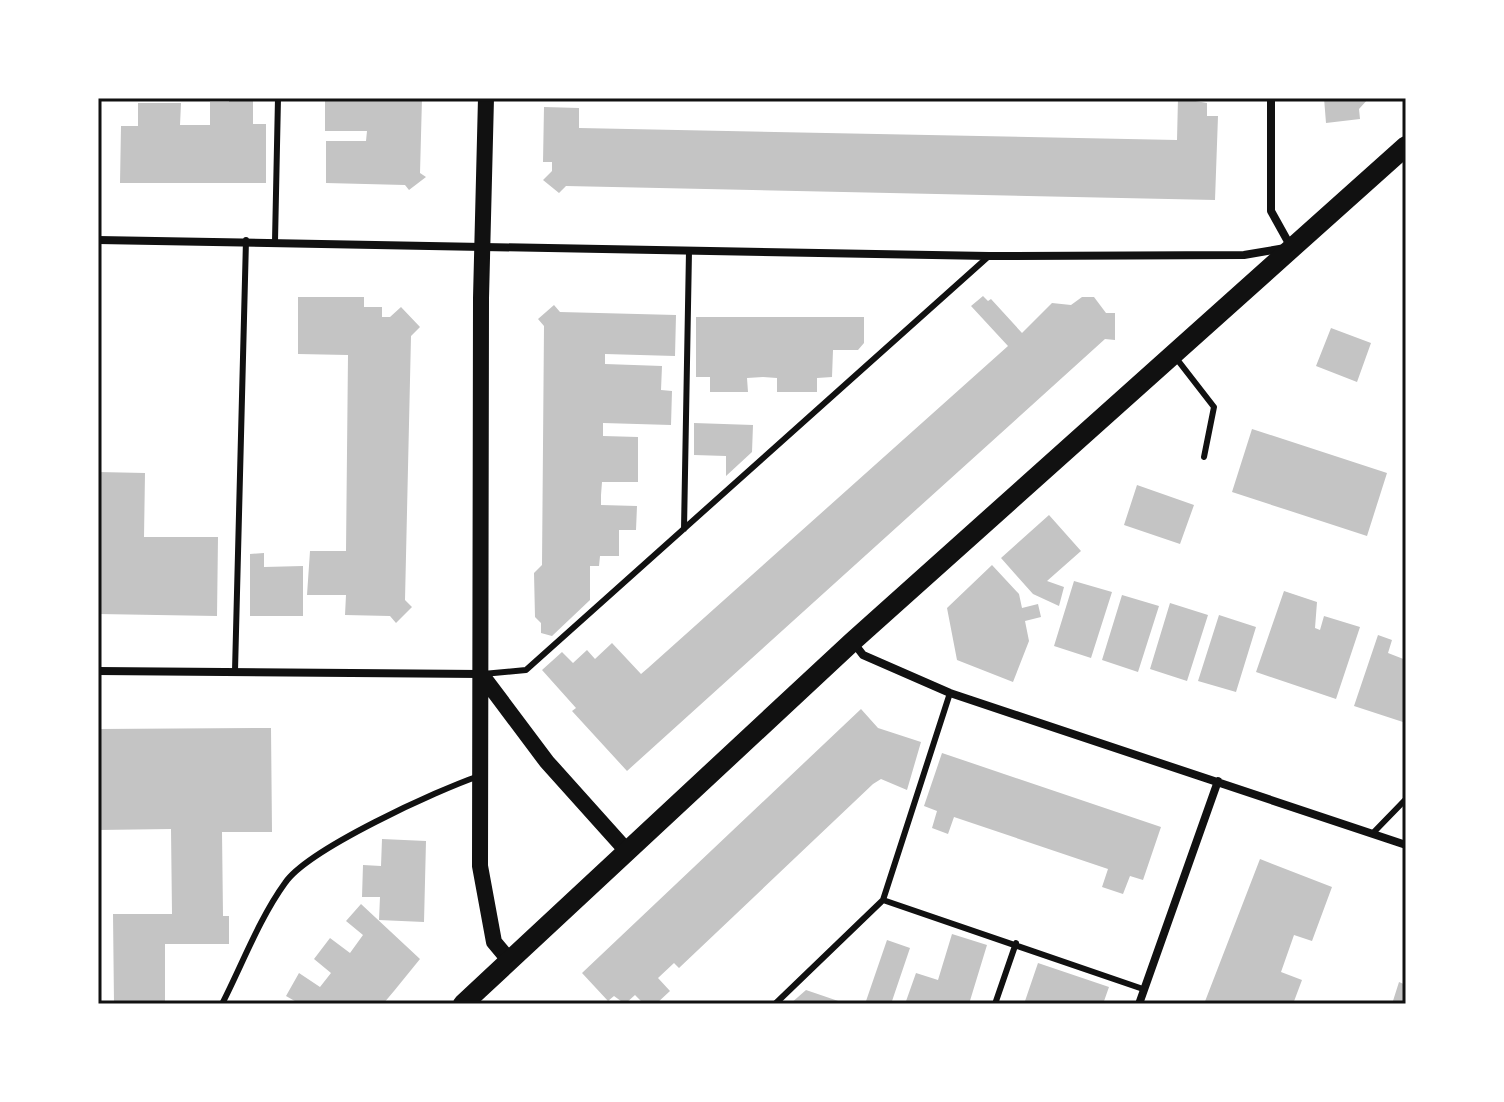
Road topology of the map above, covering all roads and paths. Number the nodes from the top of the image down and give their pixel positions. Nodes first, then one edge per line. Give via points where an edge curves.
1 (278, 98) edge
2 (486, 98) edge
3 (1271, 98) edge
4 (1406, 146) edge
5 (98, 240) edge
6 (246, 240) junction
7 (275, 241) junction
8 (1291, 247) junction
9 (483, 249) junction
10 (689, 251) junction
11 (989, 256) junction
12 (1173, 354) junction
13 (1204, 457) dead end
14 (684, 529) junction
15 (852, 642) junction
16 (98, 671) edge
17 (235, 671) junction
18 (481, 674) junction
19 (950, 693) junction
20 (479, 776) junction
21 (1218, 781) junction
22 (1406, 799) edge
23 (1373, 833) junction
24 (1406, 845) edge
25 (626, 850) junction
26 (883, 900) junction
27 (1016, 943) junction
28 (509, 960) junction
29 (1143, 989) junction
30 (472, 1000) edge
31 (222, 1004) edge
32 (775, 1004) edge
33 (995, 1004) edge
34 (1139, 1004) edge

1 - 7 lane
2 - 9 main road
3 - 8 street via 1271,211
4 - 8 main road
5 - 6 street
6 - 7 street
6 - 17 lane
7 - 9 street
8 - 11 street via 1244,255
8 - 12 main road
9 - 10 street
9 - 18 main road
10 - 11 street
10 - 14 lane
11 - 14 lane
12 - 13 lane via 1214,407
12 - 15 main road
14 - 18 lane via 526,670
15 - 19 street via 863,655
15 - 25 main road
16 - 17 street
17 - 18 street
18 - 20 main road
18 - 25 main road via 547,762
19 - 21 street
19 - 26 lane
20 - 28 main road via 480,866 494,942
20 - 31 lane via 440,789 322,852 286,881
21 - 23 street
21 - 29 street
22 - 23 lane
23 - 24 street
25 - 28 main road
26 - 27 lane
26 - 32 lane
27 - 29 lane
27 - 33 lane
28 - 30 main road
29 - 34 street

